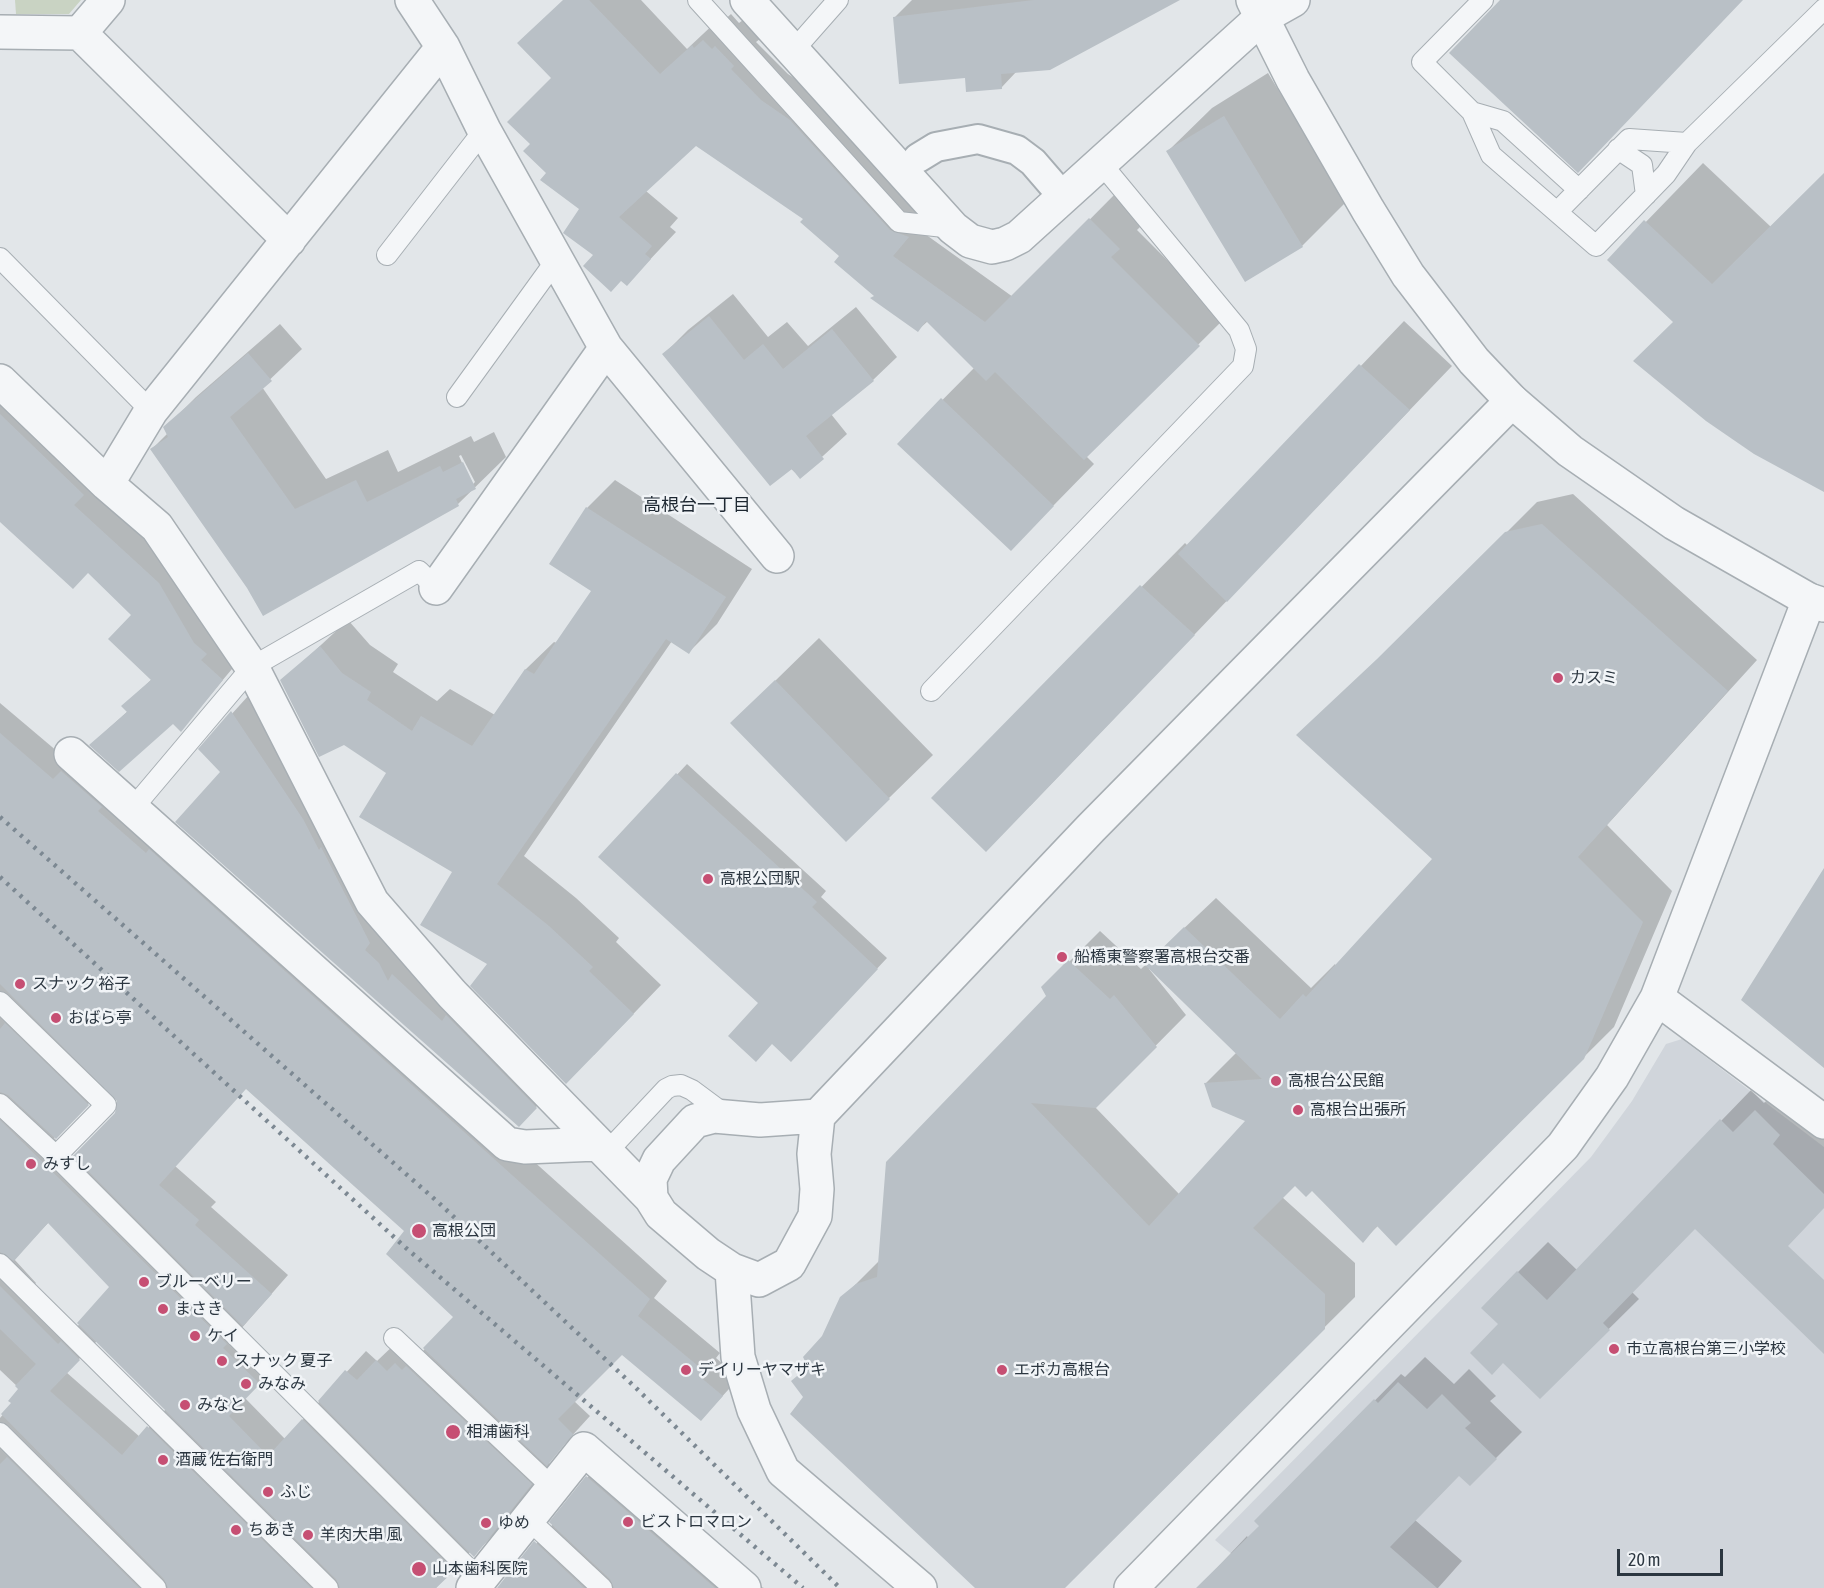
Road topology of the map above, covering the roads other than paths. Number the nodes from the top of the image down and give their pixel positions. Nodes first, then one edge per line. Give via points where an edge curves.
1 (108, 0) edge
2 (412, 0) edge
3 (698, 0) edge
4 (747, 0) edge
5 (838, 0) edge
6 (1293, 0) edge
7 (1483, 0) edge
8 (1257, 9) edge
9 (1824, 9) edge
10 (0, 32) edge
11 (80, 33) junction
12 (443, 47) junction
13 (793, 51) junction
14 (1472, 112) junction
15 (484, 130) junction
16 (1687, 143) junction
17 (1618, 149) junction
18 (918, 158) dead end
19 (1100, 162) junction
20 (1052, 184) dead end
21 (1579, 190) junction
22 (1646, 195) junction
23 (1557, 212) junction
24 (953, 228) junction
25 (289, 240) junction
26 (387, 255) dead end
27 (0, 258) edge
28 (557, 259) junction
29 (606, 348) junction
30 (0, 381) edge
31 (457, 397) dead end
32 (1512, 401) junction
33 (151, 411) junction
34 (107, 483) junction
35 (777, 556) dead end
36 (436, 588) joint
37 (1816, 603) edge
38 (252, 667) junction
39 (931, 690) dead end
40 (71, 754) dead end
41 (133, 808) junction
42 (1657, 998) junction
43 (0, 1002) edge
44 (0, 1104) edge
45 (818, 1116) junction
46 (728, 1117) junction
47 (760, 1120) junction
48 (1824, 1122) edge
49 (601, 1149) junction
50 (814, 1155) junction
51 (56, 1156) junction
52 (651, 1198) junction
53 (0, 1264) edge
54 (745, 1275) junction
55 (394, 1338) dead end
56 (0, 1433) edge
57 (553, 1488) junction
58 (528, 1519) junction
59 (477, 1584) edge
60 (156, 1588) edge
61 (328, 1588) edge
62 (602, 1588) edge
63 (744, 1588) edge
64 (920, 1588) edge
65 (1131, 1588) edge

1 - 11 street
2 - 12 street
3 - 24 lane via 899,222
4 - 13 street
5 - 13 lane
6 - 8 street
7 - 14 lane via 1422,62
8 - 19 street
8 - 32 street via 1408,275 1474,361
9 - 16 lane
10 - 11 street
11 - 25 street
12 - 15 street
12 - 25 street
13 - 24 street
14 - 21 lane via 1503,121
14 - 23 lane via 1491,155
15 - 26 lane
15 - 28 street
16 - 17 lane via 1629,138
16 - 22 lane
17 - 21 lane
17 - 22 lane via 1642,165
18 - 20 street via 936,147 978,138 1017,150
19 - 24 street via 1019,237 1005,244 992,247 969,241
19 - 39 lane via 1239,330 1246,349 1243,366
21 - 23 lane
22 - 23 lane via 1596,246
25 - 33 street
27 - 33 lane
28 - 29 street
28 - 31 lane
29 - 35 street
29 - 36 street
30 - 34 street
32 - 37 street via 1570,451 1674,523
32 - 45 street via 1091,828
33 - 34 street
34 - 38 street via 157,527
36 - 38 lane via 419,571
37 - 42 street
38 - 41 lane
38 - 49 street via 372,902 452,994
40 - 41 street
41 - 49 street via 507,1144
42 - 48 street
42 - 65 street via 1612,1077 1563,1146
43 - 51 lane via 106,1105
44 - 51 lane
45 - 47 street
45 - 50 street
46 - 47 street
46 - 49 lane via 692,1090 672,1086
46 - 52 street via 695,1121 659,1160 650,1179
47 - 50 street via 790,1135
49 - 52 street
50 - 54 street via 815,1216 789,1264
51 - 59 lane
52 - 54 street via 661,1214 708,1254
53 - 61 lane
54 - 64 street via 737,1324 738,1357 754,1410 783,1471
55 - 57 lane
56 - 60 lane
57 - 58 street
57 - 63 street via 584,1449
58 - 59 street
58 - 62 lane

